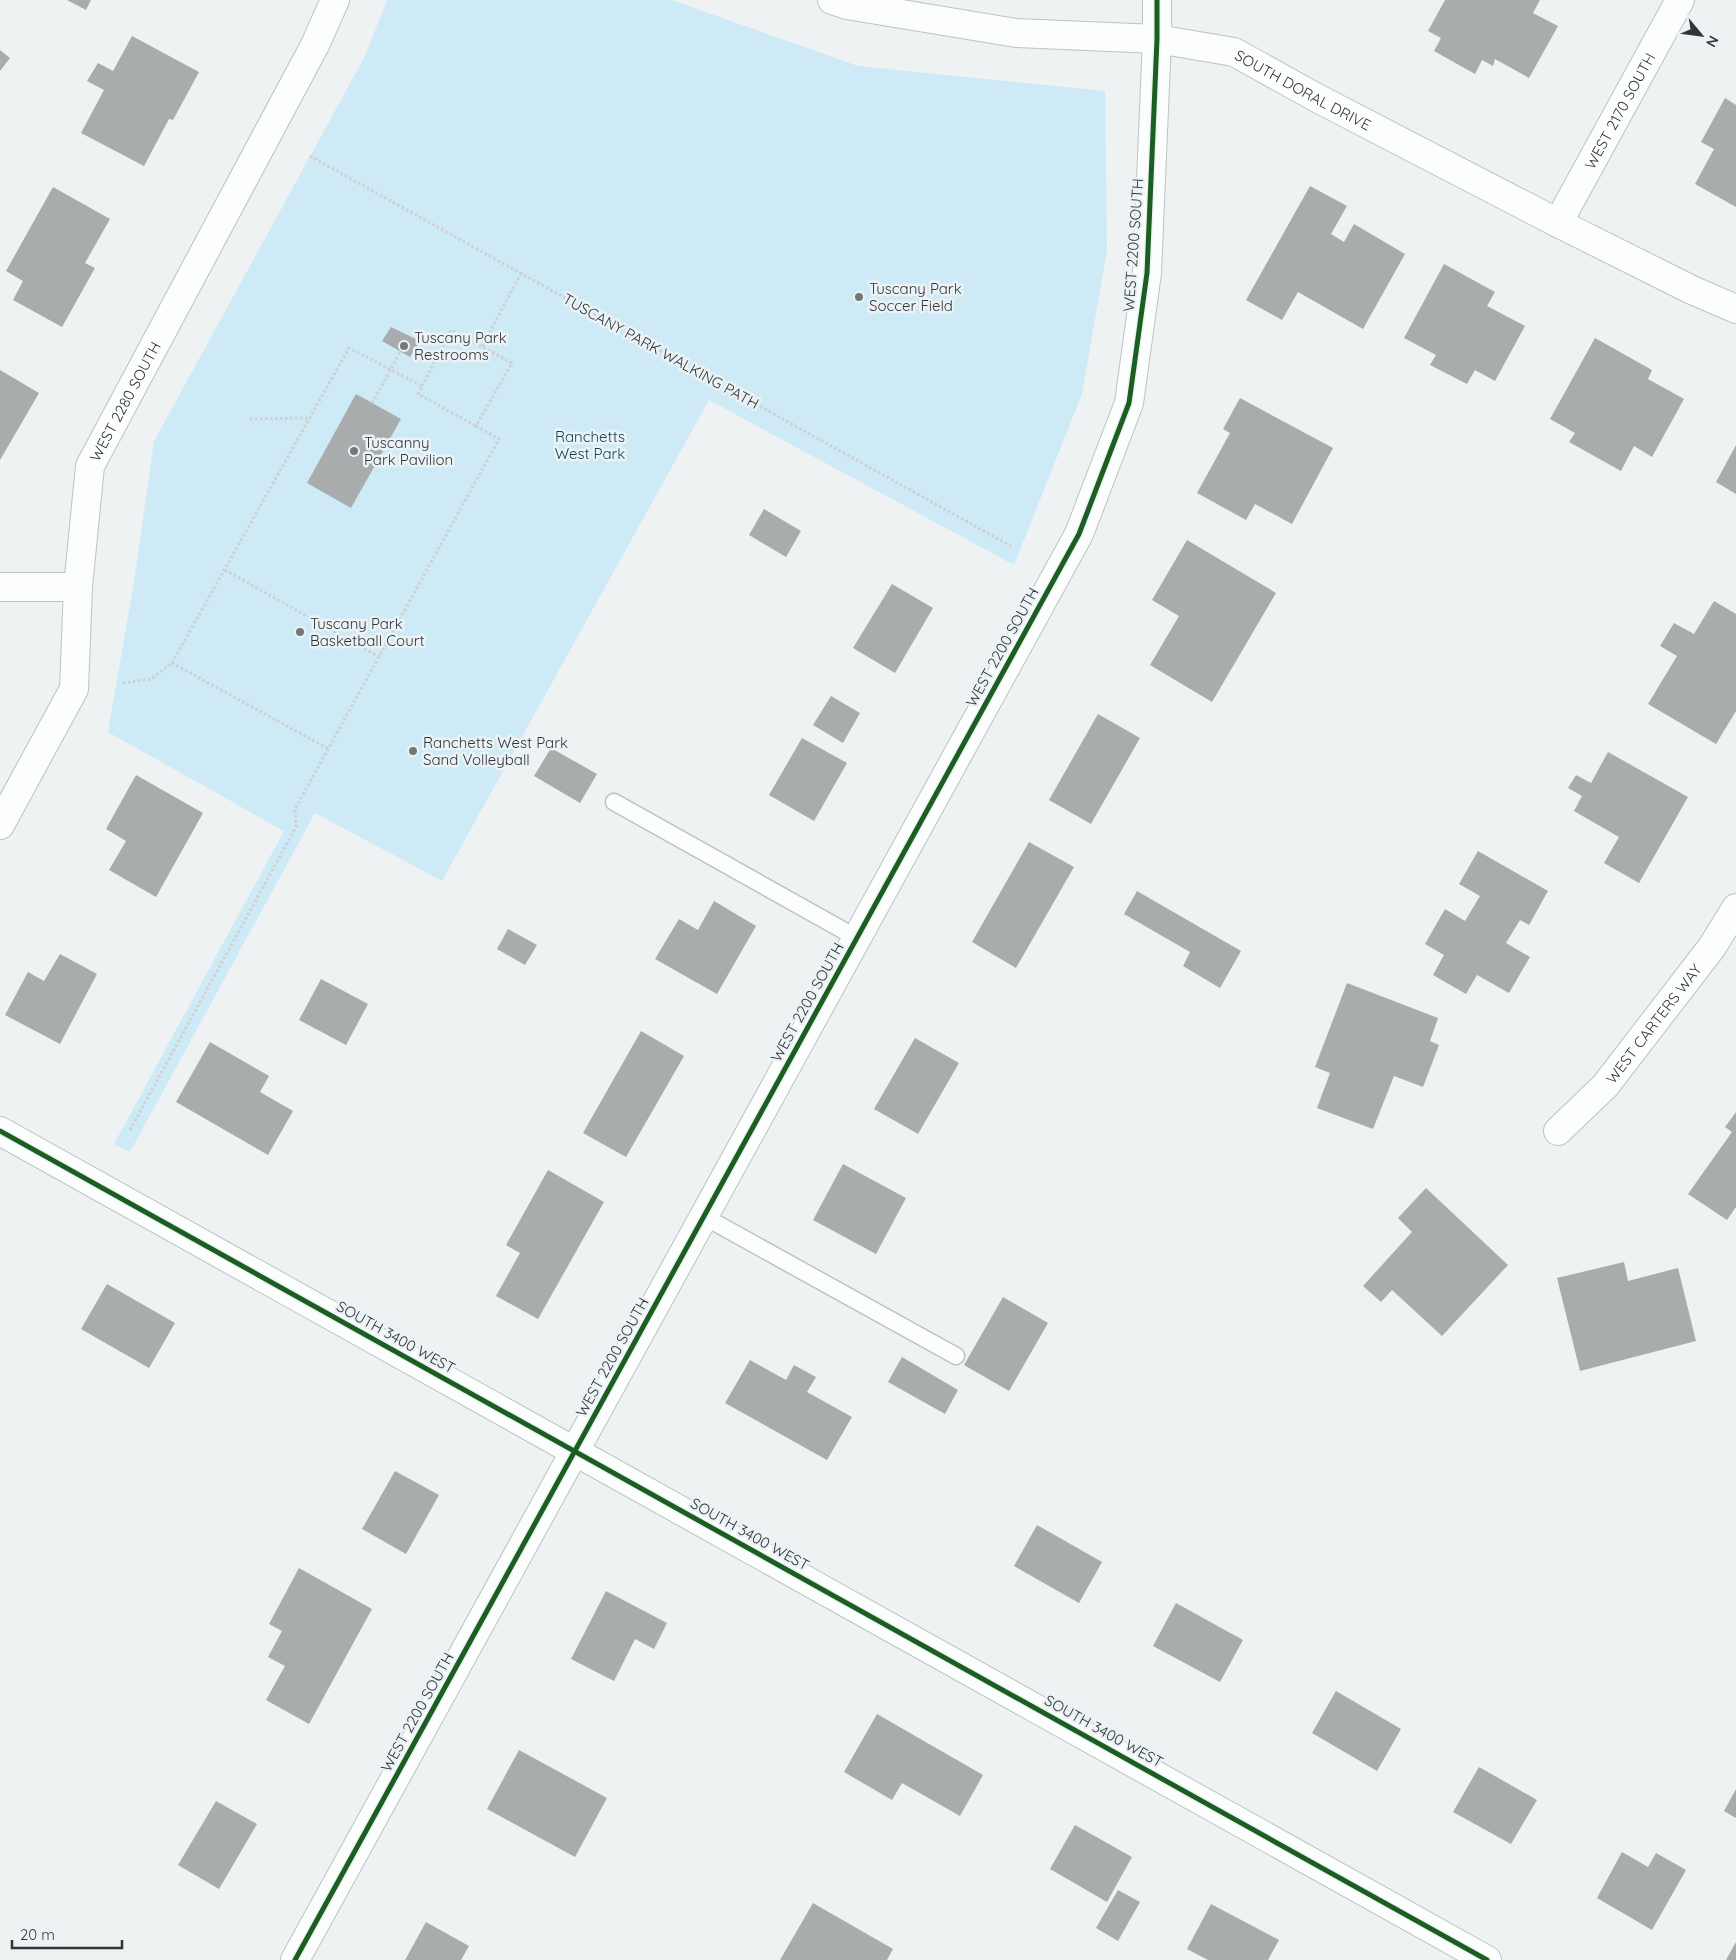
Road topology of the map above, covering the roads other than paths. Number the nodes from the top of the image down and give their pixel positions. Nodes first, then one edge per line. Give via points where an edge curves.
1 (335, 0) edge
2 (832, 0) edge
3 (1157, 0) edge
4 (1680, 0) edge
5 (1157, 39) junction
6 (1558, 223) junction
7 (1736, 308) edge
8 (0, 587) edge
9 (78, 587) junction
10 (614, 802) dead end
11 (0, 825) edge
12 (1736, 908) edge
13 (857, 938) junction
14 (0, 1131) edge
15 (1558, 1131) dead end
16 (704, 1216) junction
17 (956, 1356) dead end
18 (575, 1450) junction
19 (294, 1960) edge
20 (1487, 1960) edge

1 - 9 street, WEST 2280 SOUTH via 315,45 90,466
2 - 5 street, SOUTH DORAL DRIVE via 1016,33
3 - 5 street, WEST 2200 SOUTH
4 - 6 street, WEST 2170 SOUTH
5 - 6 street, SOUTH DORAL DRIVE via 1234,52
5 - 13 street, WEST 2200 SOUTH via 1147,273 1129,403 1079,534
6 - 7 street, SOUTH DORAL DRIVE via 1692,290
8 - 9 street
9 - 11 street, WEST 2280 SOUTH via 74,689
10 - 13 lane
12 - 15 street, WEST CARTERS WAY via 1712,947 1605,1086
13 - 16 street, WEST 2200 SOUTH
14 - 18 street, SOUTH 3400 WEST
16 - 17 lane
16 - 18 street, WEST 2200 SOUTH
18 - 19 street, WEST 2200 SOUTH
18 - 20 street, SOUTH 3400 WEST

